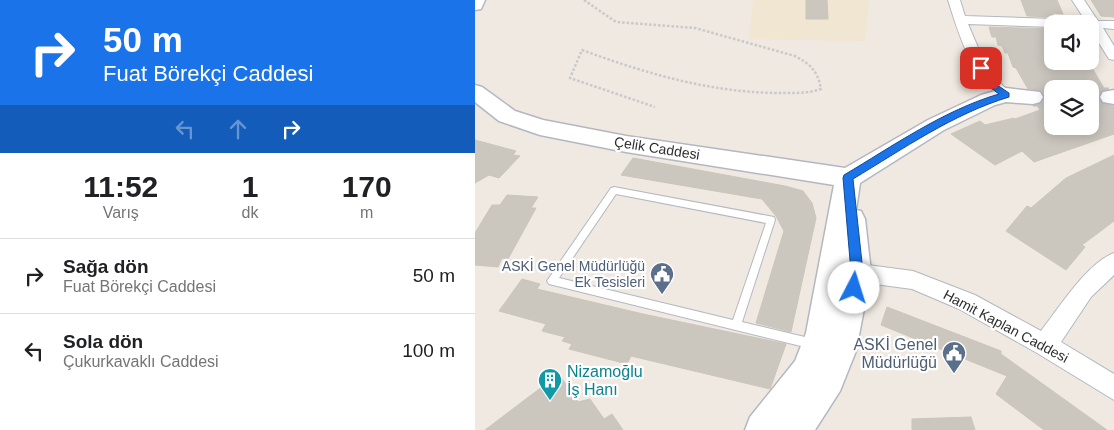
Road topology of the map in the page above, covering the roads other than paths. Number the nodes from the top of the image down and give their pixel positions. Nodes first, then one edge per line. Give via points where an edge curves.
1 (477, 0) edge
2 (954, 0) edge
3 (1078, 0) edge
4 (475, 5) edge
5 (1088, 15) edge
6 (961, 20) junction
7 (1044, 22) edge
8 (1099, 24) edge
9 (1114, 25) edge
10 (1099, 32) edge
11 (1114, 56) edge
12 (1006, 95) junction
13 (1033, 97) tunnel mouth
14 (478, 98) edge
15 (848, 178) junction
16 (1114, 262) edge
17 (845, 271) junction
18 (736, 325) junction
19 (818, 345) junction
20 (1045, 345) junction
21 (1114, 388) edge
22 (763, 430) edge
23 (793, 430) edge

1 - 4 street
2 - 6 street
3 - 5 street
6 - 7 street
6 - 12 street via 971,51 991,84
8 - 9 street
10 - 11 street
12 - 13 street
12 - 15 street via 936,125
14 - 15 street, Çelik Caddesi via 507,116 540,126 626,144
15 - 17 street
16 - 20 street via 1085,290
17 - 19 street
17 - 20 street, Hamit Kaplan Caddesi via 913,280 967,302
17 - 23 street via 841,351 828,379
18 - 18 lane via 697,316 551,282 614,190 771,220
18 - 19 lane
19 - 22 street via 808,372
20 - 21 street, Hamit Kaplan Caddesi

